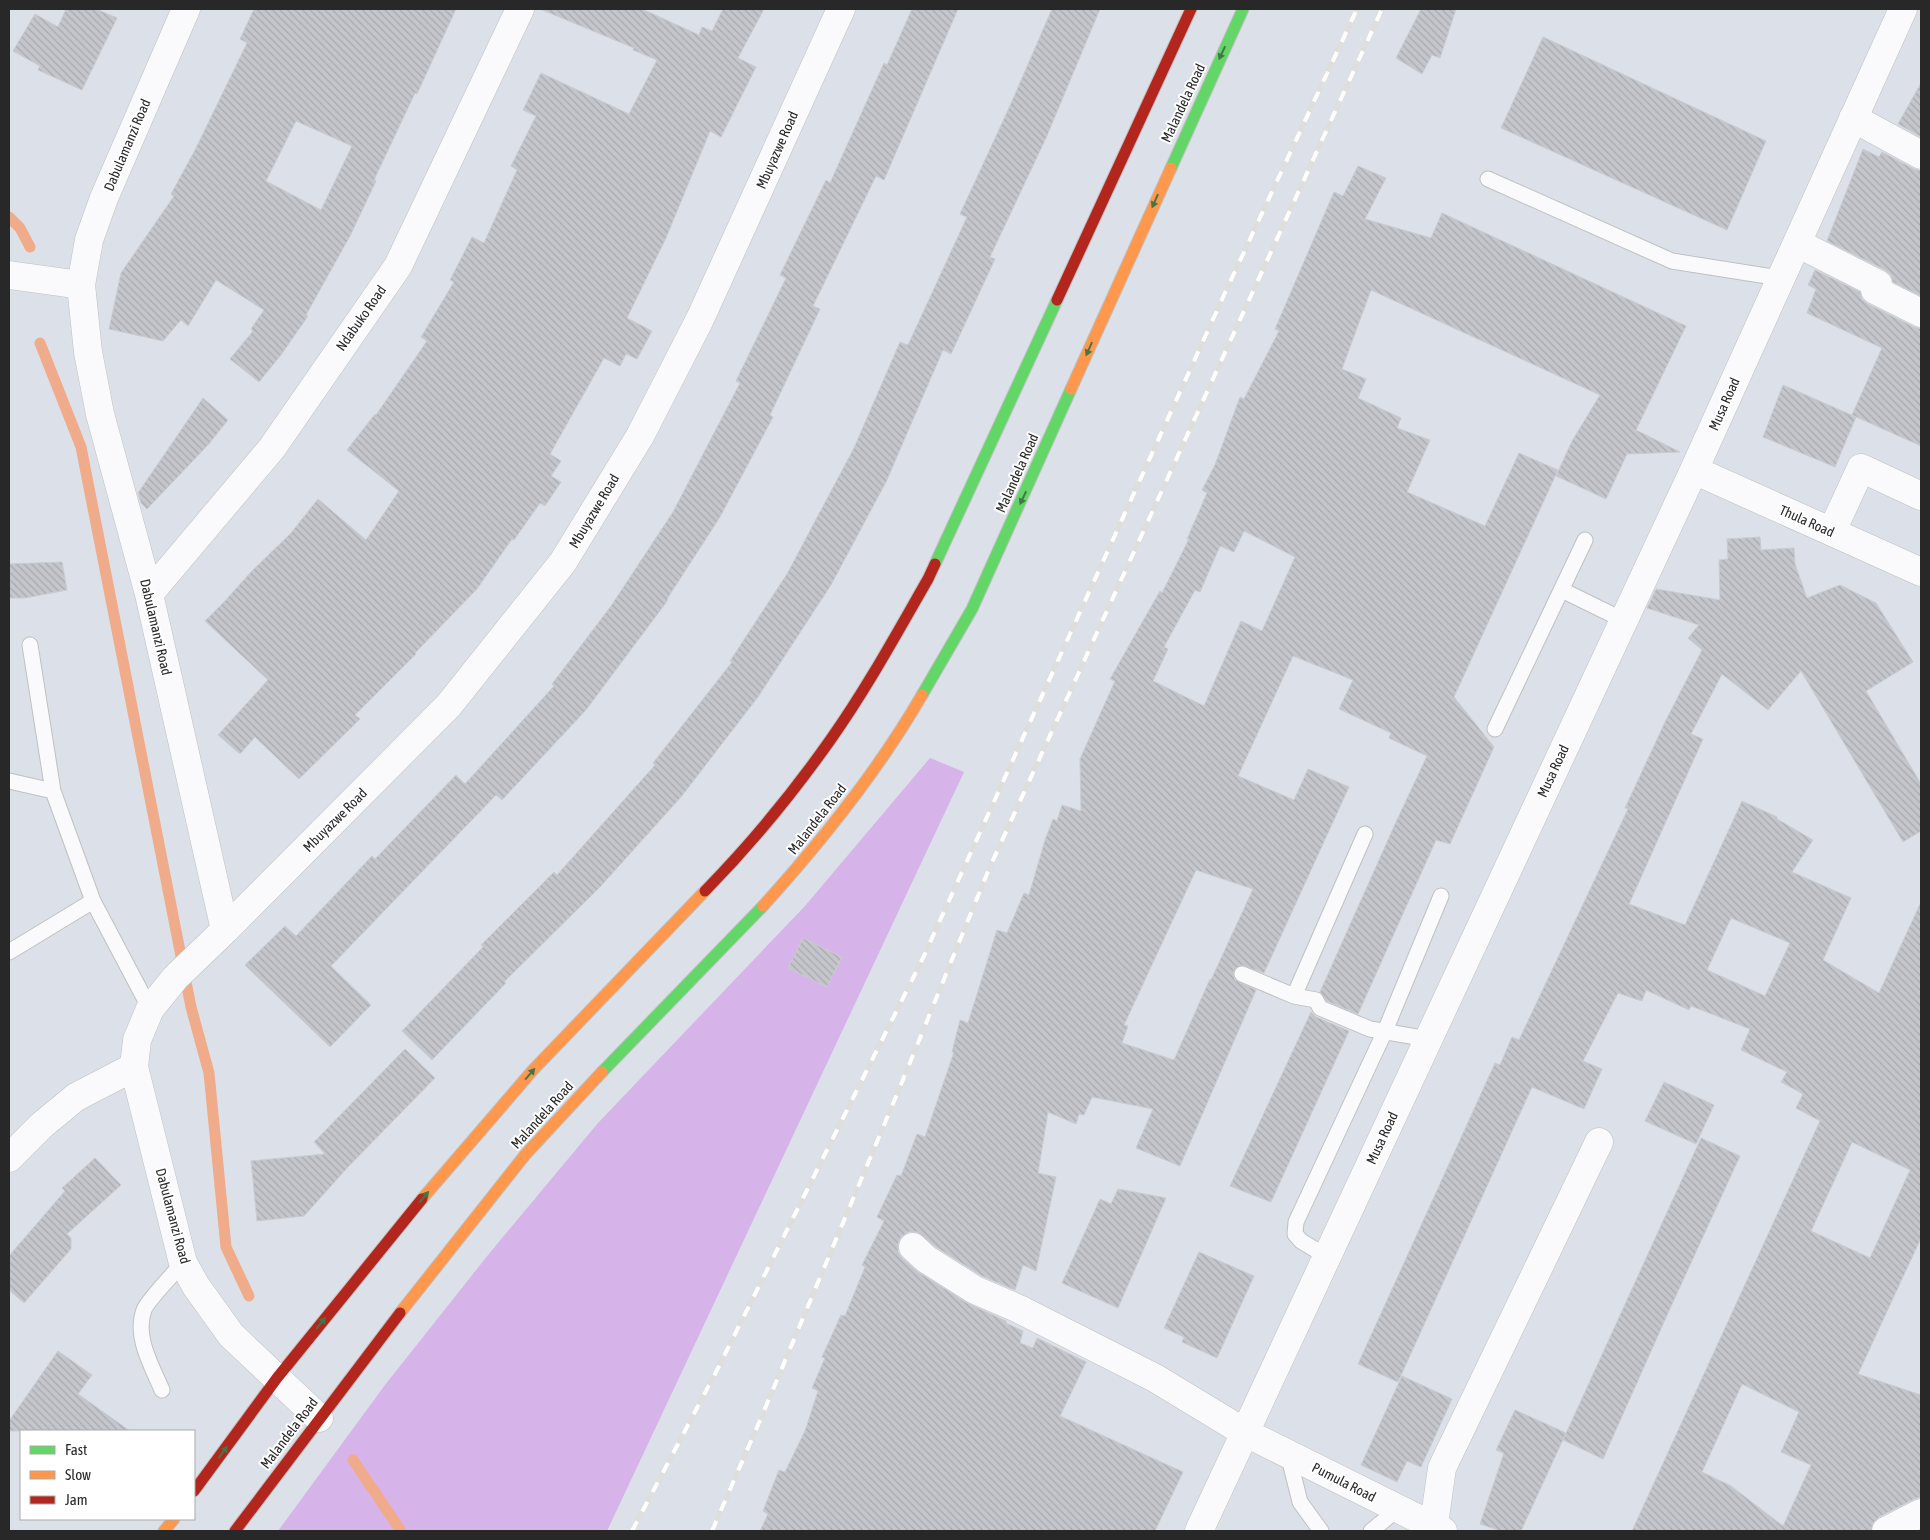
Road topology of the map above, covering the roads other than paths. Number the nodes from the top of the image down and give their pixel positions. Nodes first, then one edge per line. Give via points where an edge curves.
1 (186, 9) edge
2 (520, 9) edge
3 (841, 9) edge
4 (1191, 9) edge
5 (1243, 9) edge
6 (1903, 9) edge
7 (1854, 118) junction
8 (1921, 155) edge
9 (1488, 179) dead end
10 (1797, 243) junction
11 (9, 276) edge
12 (1780, 278) junction
13 (81, 285) junction
14 (1921, 313) edge
15 (1694, 470) junction
16 (1921, 496) edge
17 (1832, 532) junction
18 (1585, 540) dead end
19 (1921, 572) edge
20 (1562, 590) junction
21 (149, 594) junction
22 (1624, 620) junction
23 (30, 646) dead end
24 (1496, 729) dead end
25 (9, 781) edge
26 (53, 791) junction
27 (1365, 834) dead end
28 (1441, 896) dead end
29 (93, 901) junction
30 (226, 930) junction
31 (9, 952) edge
32 (1242, 974) dead end
33 (1294, 996) junction
34 (150, 1009) junction
35 (1385, 1031) junction
36 (1428, 1039) junction
37 (134, 1067) junction
38 (1599, 1142) dead end
39 (9, 1158) edge
40 (914, 1247) dead end
41 (1326, 1256) junction
42 (184, 1263) junction
43 (277, 1378) junction
44 (162, 1390) dead end
45 (319, 1418) junction
46 (1244, 1432) junction
47 (1288, 1454) junction
48 (195, 1490) edge
49 (1398, 1509) junction
50 (1921, 1514) edge
51 (173, 1520) edge
52 (237, 1530) edge
53 (1436, 1530) edge
54 (164, 1531) edge
55 (1200, 1531) edge
56 (1320, 1531) edge
57 (1371, 1531) edge
58 (1886, 1531) edge

1 - 13 street, Dabulamanzi Road via 104,198 89,240
2 - 21 street, Ndabuko Road via 398,266 272,448
3 - 30 street, Mbuyazwe Road via 700,319 640,436 563,562 449,705
43 -> 4 main road via 425,1196 533,1070 715,881 795,788 837,731 928,579
5 -> 45 main road, Malandela Road via 972,609 910,716 875,768 800,866 629,1042 525,1155
6 - 7 street, Musa Road
7 - 8 street
7 - 10 street, Musa Road
9 - 12 lane via 1672,261
10 - 12 street, Musa Road
10 - 14 street via 1878,284 1875,290
11 - 13 street
12 - 15 street, Musa Road
13 - 21 street, Dabulamanzi Road via 88,352 100,414
15 - 17 street, Thula Road
15 - 22 street, Musa Road
16 - 17 street via 1861,468
17 - 19 street, Thula Road
18 - 20 lane
20 - 22 lane
20 - 24 lane
21 - 30 street, Dabulamanzi Road
22 - 36 street, Musa Road
23 - 26 lane
25 - 26 lane
26 - 29 lane
27 - 33 lane
28 - 35 lane
29 - 31 lane
29 - 34 lane
30 - 34 street, Dabulamanzi Road via 175,978
32 - 33 lane
33 - 35 lane via 1316,1000 1320,1008 1370,1029
34 - 37 street, Dabulamanzi Road via 138,1040
35 - 36 lane
35 - 41 lane via 1296,1222 1295,1234 1301,1241
36 - 41 street, Musa Road
37 - 39 street via 76,1097
37 - 42 street, Dabulamanzi Road
38 - 53 street via 1442,1468
40 - 46 street, Pumula Road via 926,1259 975,1290 1155,1378
41 - 46 street, Musa Road
42 - 43 street, Dabulamanzi Road via 196,1286 231,1335
42 - 44 lane via 144,1308 140,1329
43 - 45 street, Dabulamanzi Road
48 -> 43 main road
45 - 52 main road, Malandela Road
46 - 47 street, Pumula Road
46 - 55 street, Musa Road
47 - 49 street, Pumula Road
47 - 56 lane via 1300,1502
49 - 53 street, Pumula Road
49 - 57 lane
50 - 58 street
51 - 54 main road

